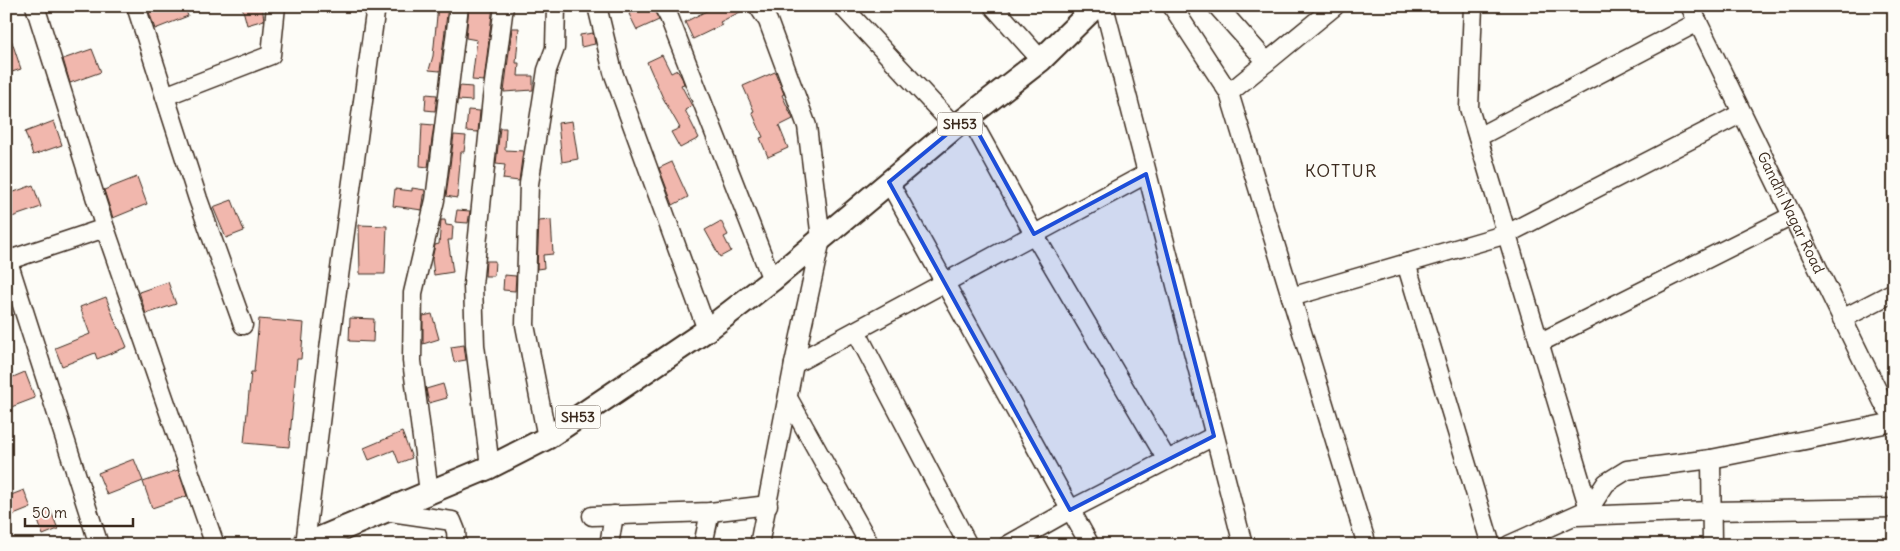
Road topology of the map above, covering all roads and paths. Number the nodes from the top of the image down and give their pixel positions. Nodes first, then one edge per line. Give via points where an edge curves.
1 (35, 6) edge
2 (136, 6) edge
3 (276, 6) edge
4 (376, 6) edge
5 (459, 6) edge
6 (504, 6) edge
7 (556, 6) edge
8 (598, 6) edge
9 (663, 6) edge
10 (758, 6) edge
11 (842, 6) edge
12 (993, 6) edge
13 (1096, 6) edge
14 (1104, 6) edge
15 (1172, 6) edge
16 (1216, 6) edge
17 (1335, 6) edge
18 (1473, 6) edge
19 (1690, 6) edge
20 (1698, 22) junction
21 (1041, 60) junction
22 (1267, 62) junction
23 (1229, 93) junction
24 (165, 96) junction
25 (1742, 113) junction
26 (962, 122) junction
27 (1478, 137) junction
28 (1146, 174) junction
29 (889, 182) junction
30 (1792, 216) junction
31 (105, 228) junction
32 (1034, 234) junction
33 (1507, 234) junction
34 (821, 239) junction
35 (7, 259) edge
36 (1406, 263) junction
37 (772, 280) junction
38 (945, 283) junction
39 (1894, 292) edge
40 (1291, 297) junction
41 (1842, 319) junction
42 (243, 324) dead end
43 (708, 330) junction
44 (856, 331) junction
45 (1539, 342) junction
46 (794, 364) junction
47 (788, 398) junction
48 (1894, 417) edge
49 (1894, 422) edge
50 (1214, 436) junction
51 (547, 438) junction
52 (1711, 459) junction
53 (1167, 460) junction
54 (490, 467) junction
55 (429, 492) junction
56 (768, 505) junction
57 (1894, 508) edge
58 (1070, 510) junction
59 (384, 511) junction
60 (1712, 511) junction
61 (710, 512) junction
62 (1581, 513) junction
63 (614, 515) junction
64 (592, 516) dead end
65 (99, 545) edge
66 (215, 545) edge
67 (304, 545) edge
68 (457, 545) edge
69 (609, 545) edge
70 (703, 545) edge
71 (759, 545) edge
72 (870, 545) edge
73 (968, 545) edge
74 (1008, 545) edge
75 (1090, 545) edge
76 (1242, 545) edge
77 (1367, 545) edge
78 (1491, 545) edge
79 (1509, 545) edge
80 (1712, 545) edge

1 - 31 street
2 - 24 street
3 - 24 street via 271,55
4 - 67 street
5 - 55 street via 435,200 413,293 412,360
6 - 54 street via 473,285 475,345
7 - 51 street via 555,48 548,70 529,184 524,325
8 - 43 street via 613,72
9 - 37 street
10 - 34 street via 768,21 807,126
11 - 26 street
12 - 21 street
13 - 21 main road, SH53
14 - 28 street
15 - 23 street
16 - 22 street
17 - 22 street
18 - 27 street via 1470,108
19 - 20 street, Gandhi Nagar Road
20 - 25 street, Gandhi Nagar Road
20 - 27 street
21 - 26 main road, SH53
22 - 23 street
23 - 40 street
24 - 42 street
25 - 30 street, Gandhi Nagar Road
25 - 33 street
26 - 29 main road, SH53
26 - 32 street
27 - 33 street
28 - 32 street
28 - 50 street
29 - 34 main road, SH53
29 - 38 street
30 - 41 street, Gandhi Nagar Road
30 - 45 street
31 - 35 street
31 - 66 street
32 - 38 street
32 - 53 street
33 - 36 street
33 - 45 street
34 - 37 main road, SH53
34 - 46 street
35 - 65 street
36 - 40 street
36 - 78 street
37 - 43 main road, SH53
38 - 44 street
38 - 58 street
39 - 41 street
40 - 77 street
41 - 48 street, Gandhi Nagar Road via 1884,404
43 - 51 main road, SH53
44 - 46 street
44 - 73 street
45 - 62 street
46 - 47 street
47 - 56 street
47 - 72 street
49 - 52 street
50 - 53 street
50 - 76 street
51 - 54 main road, SH53
52 - 60 street
52 - 62 street via 1627,470 1606,483
53 - 58 street
54 - 55 main road, SH53
55 - 59 main road, SH53
56 - 61 street
56 - 71 street
57 - 60 street
58 - 74 street
58 - 75 street
59 - 67 main road, SH53
59 - 68 street via 452,521
60 - 62 street
60 - 80 street
61 - 63 street
61 - 70 street
62 - 79 street
63 - 64 street
63 - 69 street

